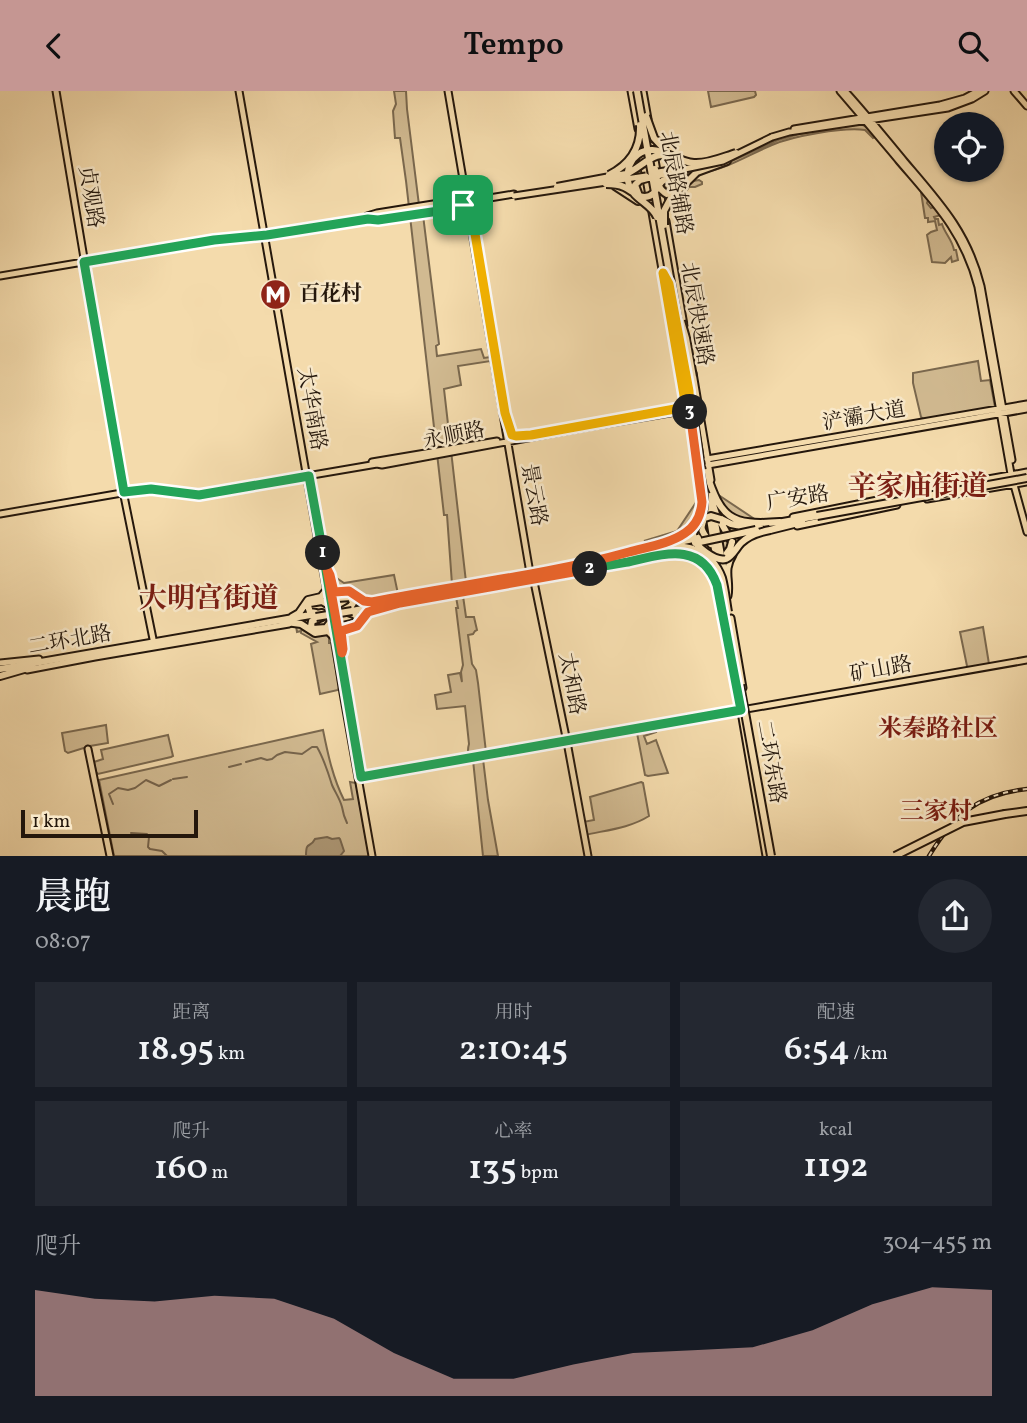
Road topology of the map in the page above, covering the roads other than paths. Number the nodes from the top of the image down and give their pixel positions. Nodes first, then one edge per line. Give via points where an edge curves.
1 (57, 91) edge
2 (240, 91) edge
3 (450, 91) edge
4 (638, 91) edge
5 (843, 91) edge
6 (978, 91) edge
7 (985, 91) edge
8 (1015, 91) edge
9 (1027, 105) edge
10 (866, 119) junction
11 (639, 138) junction
12 (649, 147) junction
13 (737, 154) junction
14 (680, 160) junction
15 (674, 171) junction
16 (594, 180) junction
17 (915, 182) dead end
18 (606, 184) junction
19 (561, 188) junction
20 (678, 190) junction
21 (654, 191) junction
22 (662, 199) junction
23 (469, 202) junction
24 (651, 205) junction
25 (660, 206) junction
26 (658, 223) junction
27 (265, 234) junction
28 (665, 246) junction
29 (660, 256) junction
30 (672, 257) junction
31 (84, 260) junction
32 (674, 272) junction
33 (663, 273) junction
34 (0, 275) edge
35 (671, 282) junction
36 (676, 308) junction
37 (679, 325) junction
38 (682, 373) joint
39 (693, 377) joint
40 (691, 391) junction
41 (1027, 404) edge
42 (690, 406) junction
43 (1027, 409) edge
44 (1002, 410) junction
45 (506, 427) junction
46 (523, 437) junction
47 (509, 440) junction
48 (493, 443) junction
49 (510, 451) junction
50 (699, 456) junction
51 (705, 468) junction
52 (307, 475) junction
53 (997, 477) junction
54 (1027, 478) edge
55 (1014, 479) junction
56 (984, 482) junction
57 (707, 486) junction
58 (125, 491) junction
59 (710, 495) junction
60 (851, 506) junction
61 (826, 511) junction
62 (0, 513) edge
63 (739, 518) joint
64 (817, 518) junction
65 (794, 520) junction
66 (808, 520) junction
67 (783, 524) junction
68 (1027, 526) edge
69 (767, 527) junction
70 (1027, 532) edge
71 (679, 546) junction
72 (654, 548) junction
73 (718, 554) junction
74 (641, 556) junction
75 (612, 560) junction
76 (324, 568) junction
77 (532, 577) junction
78 (726, 582) junction
79 (328, 592) junction
80 (725, 594) junction
81 (407, 601) junction
82 (330, 603) junction
83 (375, 605) junction
84 (350, 610) junction
85 (325, 614) junction
86 (315, 618) junction
87 (728, 620) junction
88 (284, 621) junction
89 (334, 623) junction
90 (276, 626) junction
91 (336, 635) junction
92 (180, 638) junction
93 (154, 643) junction
94 (132, 646) junction
95 (342, 653) junction
96 (736, 661) junction
97 (1027, 661) edge
98 (48, 662) junction
99 (339, 662) junction
100 (38, 663) junction
101 (19, 668) junction
102 (0, 669) edge
103 (736, 675) junction
104 (739, 685) junction
105 (343, 691) junction
106 (744, 711) junction
107 (566, 742) junction
108 (87, 749) dead end
109 (360, 778) junction
110 (1026, 813) edge
111 (1005, 815) junction
112 (109, 856) edge
113 (373, 856) edge
114 (586, 856) edge
115 (770, 856) edge
116 (895, 856) edge
117 (901, 856) edge

1 - 31 main road, 贞观路
2 - 27 main road, 太华南路
3 - 23 main road, 景云路
4 - 11 main road, 北辰路辅路
4 - 12 highway, 北辰快速路, bridge
4 - 12 main road, 北辰路辅路
4 - 14 highway, bridge via 654,138
4 - 16 highway, bridge via 640,132 634,153 619,170
5 - 10 main road
6 - 10 main road via 951,103
7 - 10 main road via 948,108
8 - 9 main road
10 - 13 main road, bridge via 800,127
10 - 17 main road
10 - 44 main road via 945,214 964,245 978,287
11 - 12 main road
11 - 24 main road, 北辰路辅路
12 - 15 highway, bridge via 650,172 651,181 652,188 640,194 635,188 638,181 643,179 651,177 659,175
12 - 18 highway, bridge via 659,184 659,187 667,194 673,192 676,185 667,179 663,181 660,184 658,188 653,194 648,197
12 - 21 main road
12 - 22 main road, 北辰路辅路
12 - 25 main road
12 - 28 highway, 北辰快速路, bridge
13 - 14 highway, bridge via 701,163
13 - 15 main road, bridge via 710,165
13 - 19 main road, bridge
13 - 20 highway, bridge via 697,172
14 - 26 highway, bridge via 652,150 638,155 629,167 630,187 653,209
15 - 19 main road, bridge
16 - 19 highway, bridge
16 - 20 highway, bridge via 626,174 653,156 665,155 683,171
18 - 19 highway, bridge
18 - 26 highway, bridge via 648,207
19 - 23 main road, bridge
20 - 28 highway, bridge via 664,211
21 - 24 main road
21 - 28 main road
22 - 25 main road
22 - 30 main road, 北辰路辅路
23 - 27 main road
23 - 45 main road, 景云路
24 - 29 main road, 北辰路辅路
25 - 28 main road
26 - 28 highway, bridge
27 - 31 main road
27 - 52 main road, 太华南路
28 - 29 main road
28 - 30 main road
28 - 35 main road
28 - 36 highway, 北辰快速路, bridge
29 - 33 main road, 北辰路辅路
30 - 32 main road, 北辰路辅路
31 - 34 main road
31 - 58 main road, 贞观路
32 - 35 main road
32 - 51 main road, 北辰路辅路
33 - 35 main road
33 - 42 main road, 北辰路辅路
35 - 37 main road
36 - 38 highway, bridge
36 - 39 highway, bridge
36 - 42 highway, 北辰快速路, bridge
37 - 40 main road
37 - 42 highway, bridge
38 - 40 main road
39 - 40 main road
40 - 50 main road
40 - 51 main road
41 - 44 main road, 浐灞大道
42 - 46 main road, 永顺路
42 - 50 highway, 北辰快速路, bridge
42 - 50 main road, 北辰路辅路
42 - 50 highway, 北辰快速路, bridge
43 - 44 main road, 浐灞大道
44 - 51 main road, 浐灞大道
44 - 55 main road
45 - 46 main road via 512,436
45 - 47 main road, 景云路
45 - 48 main road via 504,437
46 - 47 main road, 永顺路
46 - 49 main road via 513,442
47 - 48 main road, 永顺路
47 - 49 main road, 景云路
48 - 49 main road via 504,443
48 - 52 main road, 永顺路
49 - 77 main road, 景云路
50 - 51 highway, 北辰快速路
50 - 57 highway, 北辰快速路
50 - 75 main road, 北辰路辅路 via 702,502 693,526 678,537
51 - 57 highway
51 - 63 main road, 北辰路辅路 via 716,497
51 - 69 highway, bridge via 704,507 693,534 700,548 725,559 748,537
52 - 58 main road, 永顺路 via 199,495
52 - 76 main road, 太华南路
53 - 55 main road, 广安路
53 - 56 main road
53 - 60 main road, 广安路
54 - 55 main road, 广安路
54 - 64 highway, bridge
55 - 56 main road
55 - 64 main road, 广安路
55 - 68 main road
55 - 70 main road
56 - 60 main road
57 - 59 highway, 北辰快速路
57 - 69 highway via 731,517
57 - 72 highway, bridge via 705,509 694,529
57 - 73 highway, 北辰快速路, bridge
58 - 62 main road, 永顺路
58 - 93 main road, 贞观路
59 - 71 highway, bridge via 732,542 730,549 718,556 698,546
59 - 73 highway, 北辰快速路, bridge
60 - 61 main road, 广安路
61 - 63 main road, 广安路 via 764,522
61 - 65 highway
64 - 65 highway
64 - 66 highway
64 - 67 main road
64 - 80 main road, 广安路 via 744,542 728,565 729,590
65 - 67 highway
66 - 67 highway
66 - 69 highway
67 - 69 highway
69 - 71 highway, bridge
69 - 72 highway, bridge
69 - 73 highway, bridge via 736,525 708,516 702,521 702,531
69 - 78 highway, bridge via 738,543 729,556
71 - 74 highway, bridge
72 - 75 highway, 二环北路
72 - 75 highway, 二环北路
72 - 87 highway, bridge via 684,546 710,559 722,579
73 - 78 highway, 北辰快速路
73 - 80 highway, 北辰快速路
74 - 75 highway, 二环北路
74 - 80 highway, bridge via 675,551 692,554 705,562
75 - 77 highway, 二环北路
75 - 81 highway, 二环北路
76 - 79 main road
76 - 81 main road via 336,593 351,592 368,602
76 - 93 main road via 324,593 307,599 293,615
76 - 99 main road, 太华南路
77 - 81 highway, 二环北路
77 - 87 main road via 683,554 708,567
77 - 107 main road, 太和路
78 - 80 highway, 北辰快速路
79 - 82 main road
79 - 83 highway via 350,593
79 - 88 highway via 308,600 297,615
80 - 87 highway, 二环东路
81 - 83 highway, 二环北路
81 - 95 main road via 368,612 358,625 341,632
82 - 84 highway via 350,596
82 - 85 highway via 308,606 310,612
82 - 89 main road
83 - 84 highway, 二环北路
83 - 91 highway via 363,613 357,625
84 - 85 highway, 二环北路, bridge
84 - 89 highway via 357,617 355,623
85 - 86 highway, 二环北路, bridge
85 - 88 highway, 二环北路
86 - 88 highway, 二环北路
86 - 89 highway via 313,629
87 - 96 highway, 二环东路
87 - 103 highway
88 - 90 highway
88 - 91 highway via 315,633
88 - 92 highway, 二环北路
88 - 93 highway, 二环北路
89 - 91 main road
90 - 93 main road
90 - 105 main road via 300,624 313,633 331,634
91 - 95 main road
91 - 99 main road
92 - 93 main road
92 - 94 highway, 二环北路
93 - 94 main road
93 - 98 highway, 二环北路
94 - 100 highway, 二环北路
95 - 99 main road
96 - 103 highway
96 - 104 highway, 二环东路
96 - 106 main road
97 - 106 main road, 矿山路
98 - 101 highway, 二环北路
98 - 102 main road
98 - 102 main road
99 - 105 main road, 太华南路
99 - 109 main road, 太华南路
100 - 101 highway, 二环北路
100 - 102 highway
101 - 102 highway, 二环北路
103 - 104 highway
103 - 106 main road
104 - 115 highway, 二环东路, bridge
105 - 109 main road, 太华南路
106 - 107 main road, 矿山路
106 - 115 main road
107 - 109 main road, 矿山路
107 - 114 main road, 太和路
108 - 112 main road
109 - 113 main road, 太华南路
110 - 111 highway
111 - 116 highway, bridge via 957,824
111 - 117 highway, bridge via 960,826

